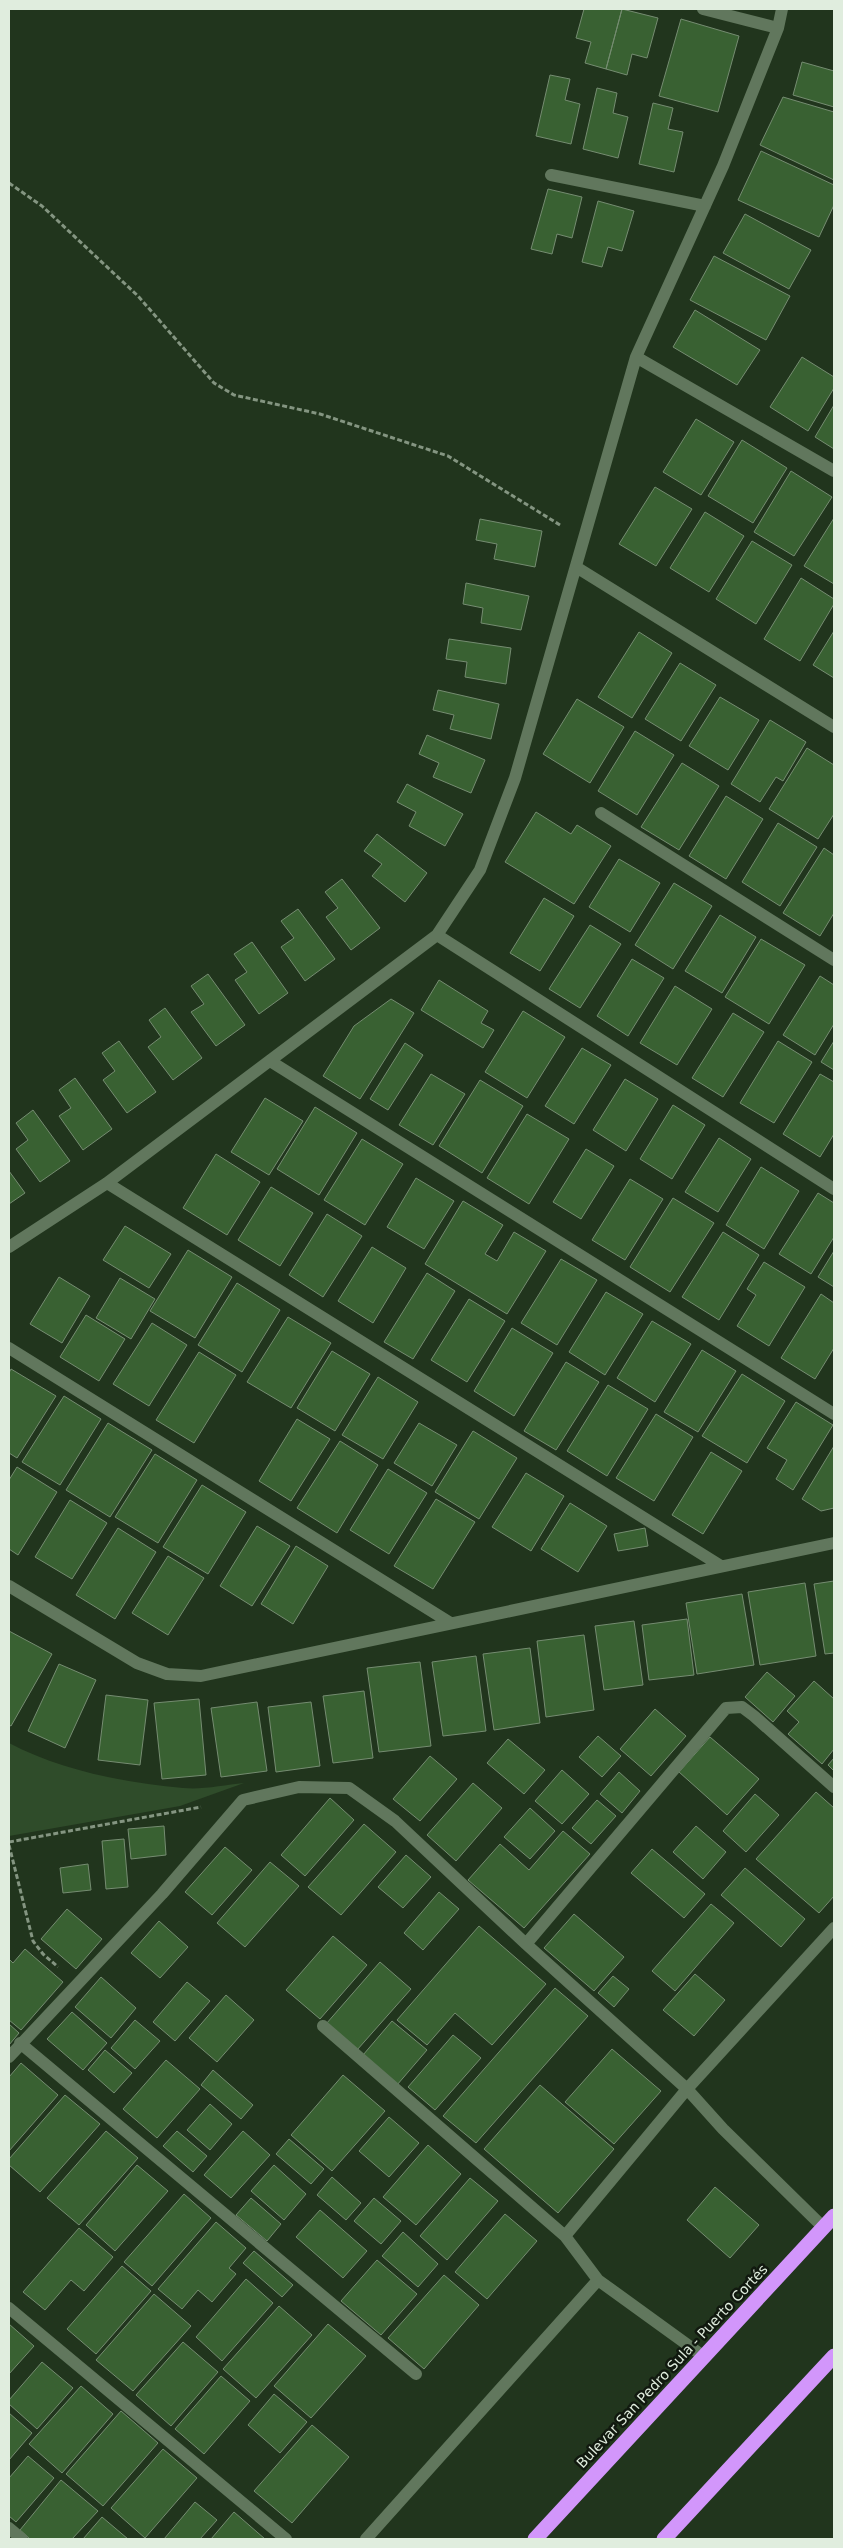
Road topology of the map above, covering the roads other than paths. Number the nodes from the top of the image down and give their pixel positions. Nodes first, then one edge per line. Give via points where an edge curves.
1 (703, 9) edge
2 (782, 9) edge
3 (778, 28) junction
4 (551, 174) dead end
5 (705, 206) junction
6 (636, 357) junction
7 (834, 471) edge
8 (576, 567) junction
9 (834, 727) edge
10 (601, 814) dead end
11 (437, 935) junction
12 (834, 960) edge
13 (270, 1061) junction
14 (107, 1183) junction
15 (834, 1189) edge
16 (9, 1248) edge
17 (9, 1348) edge
18 (834, 1414) edge
19 (834, 1543) edge
20 (722, 1566) junction
21 (9, 1586) edge
22 (449, 1622) junction
23 (834, 1787) edge
24 (834, 1928) edge
25 (526, 1944) junction
26 (323, 2026) dead end
27 (20, 2044) junction
28 (9, 2057) edge
29 (687, 2089) junction
30 (834, 2216) edge
31 (824, 2227) junction
32 (566, 2236) junction
33 (598, 2280) junction
34 (9, 2308) edge
35 (703, 2356) junction
36 (834, 2356) edge
37 (416, 2374) dead end
38 (9, 2528) edge
39 (22, 2539) edge
40 (286, 2539) edge
41 (366, 2539) edge
42 (535, 2539) edge
43 (664, 2539) edge

1 - 3 street
2 - 3 street
3 - 5 street
4 - 5 street
5 - 6 street
6 - 7 street
6 - 8 street
8 - 9 street
8 - 11 street via 515,778 480,870
10 - 12 street
11 - 13 street
11 - 15 street
13 - 14 street
13 - 18 street
14 - 16 street
14 - 20 street
17 - 22 street
19 - 20 street
20 - 22 street
21 - 22 street via 137,1663 167,1674 201,1676
23 - 25 street via 742,1707 726,1708
24 - 29 street
25 - 27 street via 396,1821 349,1788 298,1788 243,1800 162,1894
25 - 29 street
26 - 32 street
27 - 28 street
27 - 37 street
29 - 31 street via 723,2129
29 - 32 street
30 - 31 highway, Bulevar San Pedro Sula - Puerto Cortés
31 - 35 highway, Bulevar San Pedro Sula - Puerto Cortés
32 - 33 street
33 - 35 street
33 - 41 street
34 - 40 street
35 - 42 highway, Bulevar San Pedro Sula - Puerto Cortés
36 - 43 highway
38 - 39 street

